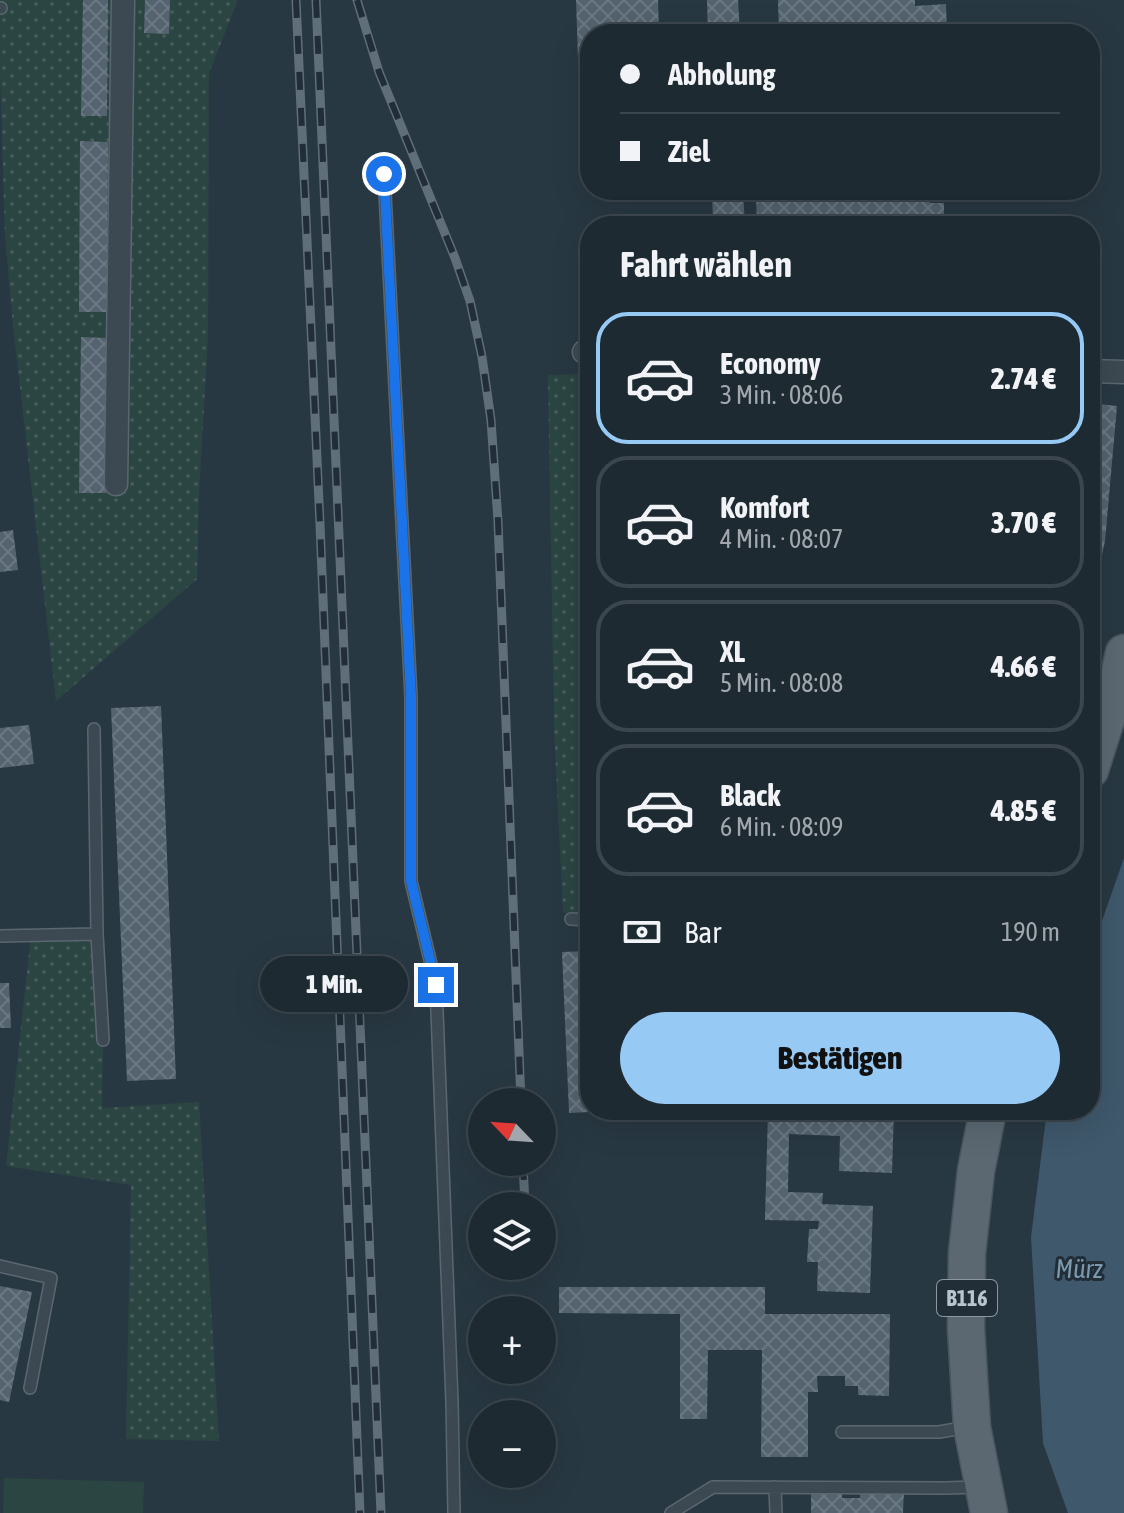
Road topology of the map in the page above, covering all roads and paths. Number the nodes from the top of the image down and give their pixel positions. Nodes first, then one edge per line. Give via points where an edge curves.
1 (123, 0) edge
2 (384, 174) dead end
3 (1100, 371) edge
4 (1124, 372) edge
5 (116, 484) dead end
6 (1124, 653) edge
7 (94, 729) dead end
8 (1100, 739) edge
9 (571, 919) dead end
10 (580, 919) edge
11 (97, 934) junction
12 (0, 936) edge
13 (103, 1040) dead end
14 (986, 1120) edge
15 (0, 1266) edge
16 (30, 1388) dead end
17 (972, 1427) junction
18 (842, 1432) dead end
19 (775, 1487) junction
20 (986, 1500) edge
21 (454, 1513) edge
22 (671, 1513) edge
23 (776, 1513) edge

1 - 5 street
2 - 21 lane via 411,697 411,881 436,985
3 - 4 street
6 - 8 main road
7 - 11 lane
9 - 10 lane
11 - 12 lane
11 - 13 lane
14 - 17 main road, B116 via 967,1253
15 - 16 lane via 51,1278
17 - 18 lane
17 - 20 main road, B116
19 - 20 lane via 945,1488
19 - 22 lane via 713,1487
19 - 23 lane

